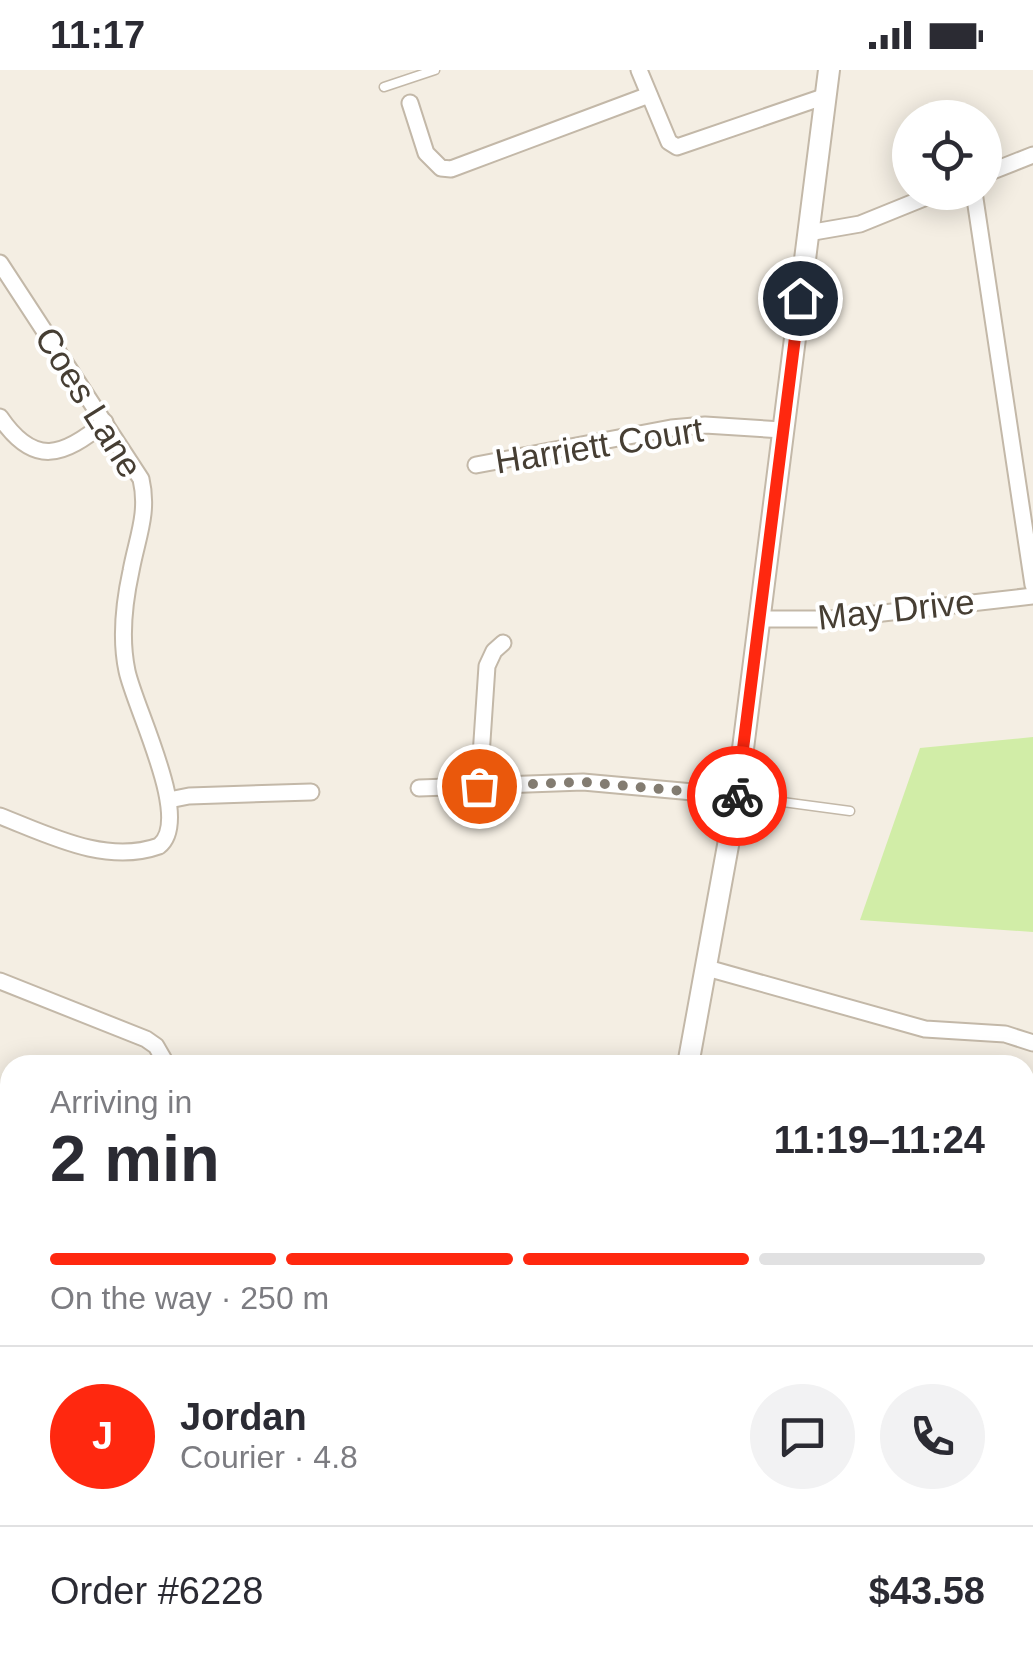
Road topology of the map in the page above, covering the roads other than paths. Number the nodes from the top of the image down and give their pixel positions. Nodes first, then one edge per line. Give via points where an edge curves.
1 (435, 70) edge
2 (639, 70) edge
3 (829, 70) edge
4 (384, 87) dead end
5 (649, 95) junction
6 (826, 96) junction
7 (410, 103) dead end
8 (1033, 155) edge
9 (1002, 167) edge
10 (894, 210) edge
11 (977, 210) edge
12 (808, 233) junction
13 (0, 263) edge
14 (0, 417) edge
15 (105, 422) junction
16 (782, 430) junction
17 (476, 465) dead end
18 (1033, 584) edge
19 (1033, 596) edge
20 (760, 619) junction
21 (504, 642) dead end
22 (479, 786) junction
23 (419, 788) dead end
24 (311, 792) dead end
25 (737, 796) junction
26 (169, 800) junction
27 (850, 811) dead end
28 (0, 816) edge
29 (707, 968) junction
30 (0, 981) edge
31 (1033, 1043) edge
32 (161, 1055) edge
33 (690, 1055) edge

1 - 4 lane
2 - 5 street
3 - 6 street
5 - 6 street via 676,147
5 - 7 street via 451,169 426,153
6 - 12 street
8 - 9 street
10 - 12 street
11 - 18 street
12 - 16 street
13 - 15 street, Coes Lane
14 - 15 street via 37,452 64,450
15 - 26 street, Coes Lane via 134,465 144,495 124,610 124,651
16 - 17 street, Harriett Court via 671,428
16 - 20 street
19 - 20 street, May Drive via 830,619
20 - 25 street
21 - 22 street via 487,666
22 - 23 street
22 - 25 street via 583,782
24 - 26 street
25 - 27 lane
25 - 29 street
26 - 28 street, Coes Lane via 167,840 149,850 97,850
29 - 31 street via 926,1029 1005,1034
29 - 33 street
30 - 32 street via 146,1039

